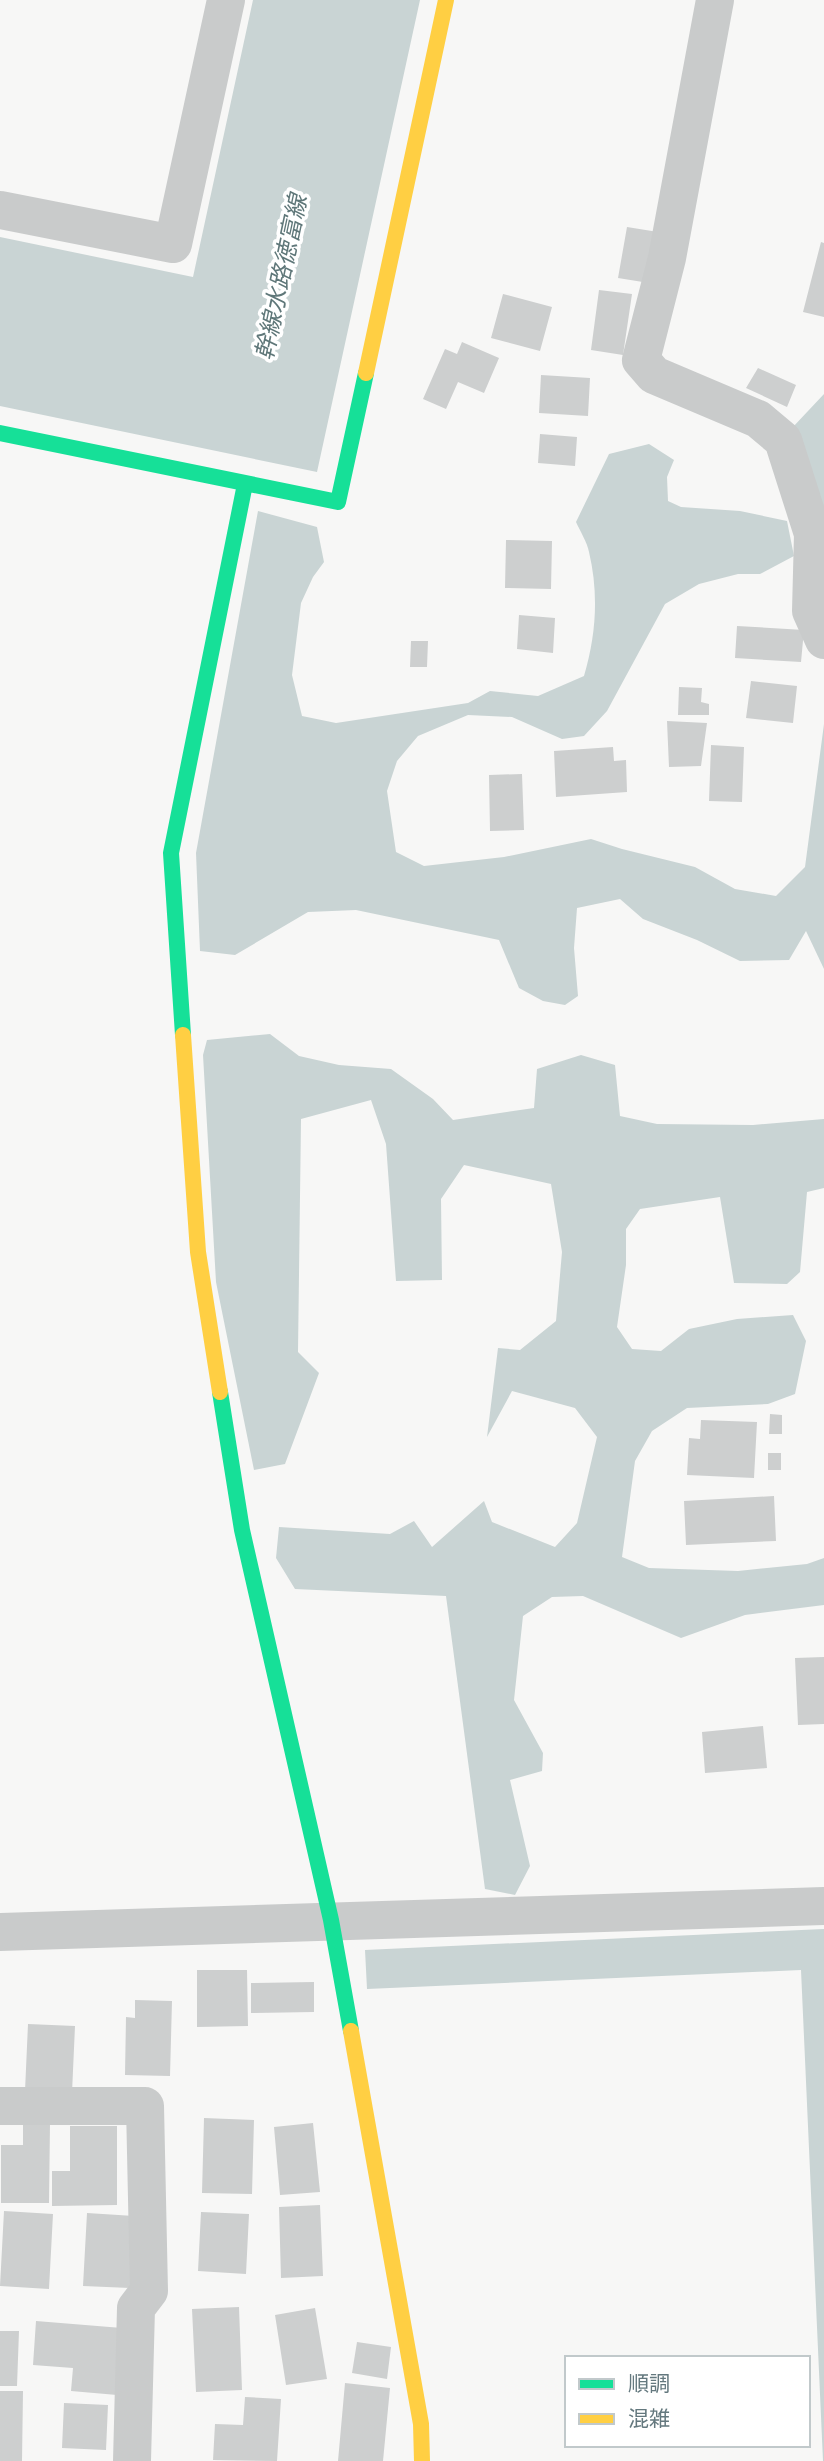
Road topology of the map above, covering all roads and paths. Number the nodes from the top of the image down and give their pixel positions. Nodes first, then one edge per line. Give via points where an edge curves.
1 (226, 0) edge
2 (446, 0) edge
3 (715, 0) edge
4 (0, 210) edge
5 (0, 433) edge
6 (245, 484) junction
7 (824, 640) edge
8 (824, 1906) edge
9 (331, 1920) junction
10 (0, 1932) edge
11 (0, 2106) edge
12 (132, 2461) edge
13 (422, 2461) edge

1 - 4 street via 173,244
2 - 6 street via 338,502
3 - 7 street via 667,258 641,360 654,375 758,419 783,440 813,534 811,611
5 - 6 street
6 - 9 street via 171,853 178,983 198,1252 242,1530
8 - 9 street
9 - 10 street
9 - 13 street via 421,2424
11 - 12 street via 145,2106 149,2291 136,2308

